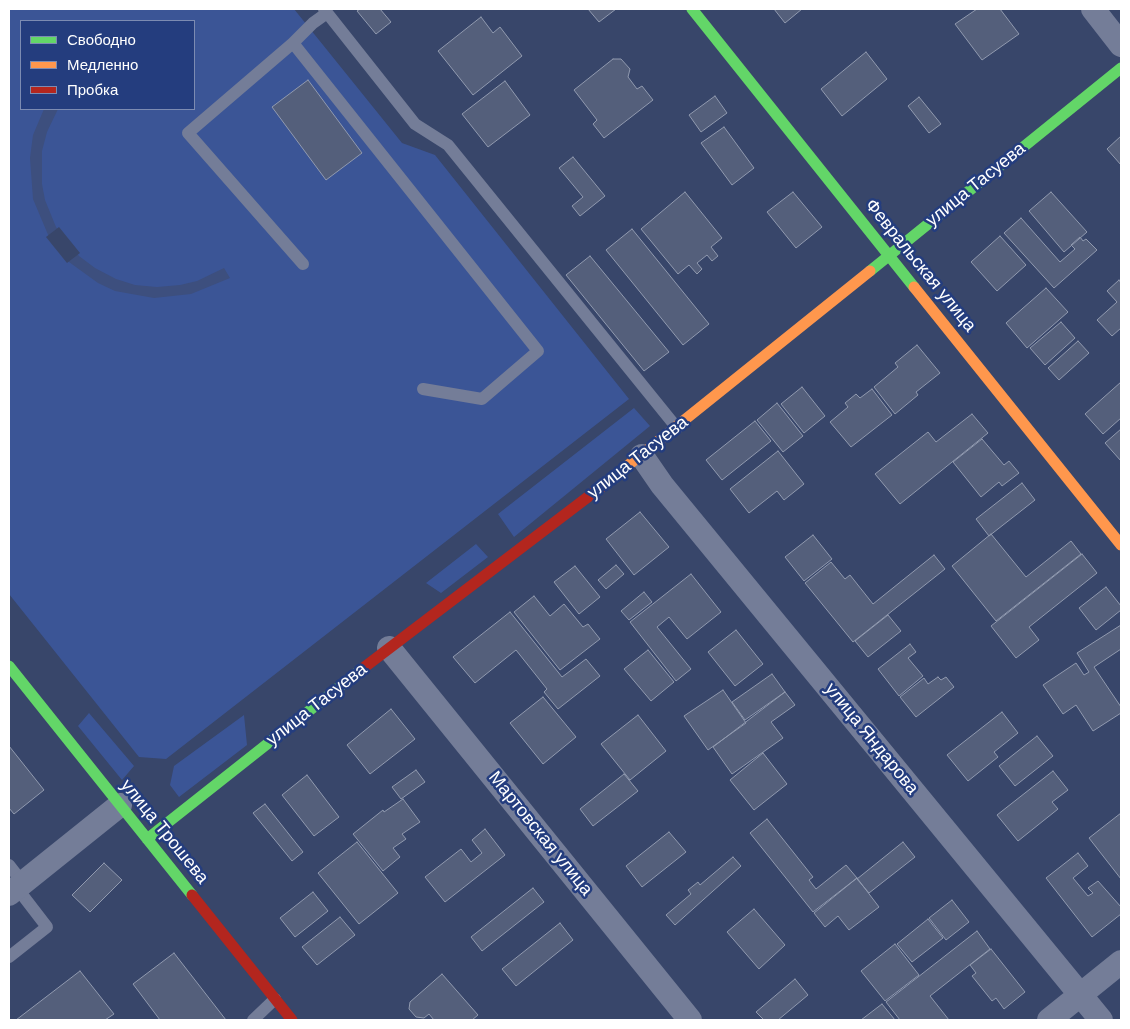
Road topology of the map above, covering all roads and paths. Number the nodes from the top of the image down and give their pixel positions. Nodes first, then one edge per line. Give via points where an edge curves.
1 (692, 9) edge
2 (1093, 9) edge
3 (326, 11) edge
4 (294, 43) junction
5 (1121, 45) edge
6 (1121, 68) edge
7 (890, 256) junction
8 (303, 264) dead end
9 (423, 389) dead end
10 (677, 428) junction
11 (642, 456) junction
12 (1121, 545) edge
13 (389, 648) junction
14 (9, 666) edge
15 (120, 806) junction
16 (147, 839) junction
17 (14, 883) edge
18 (9, 957) edge
19 (1121, 962) edge
20 (1081, 994) junction
21 (275, 999) junction
22 (253, 1020) edge
23 (292, 1020) edge
24 (690, 1020) edge
25 (1049, 1020) edge
26 (1101, 1020) edge

1 - 7 street, Февральская улица
2 - 5 street
3 - 4 lane
3 - 10 lane via 415,124 448,145
4 - 8 lane via 188,133
4 - 9 lane via 538,351 482,399
6 - 7 street, улица Тасуева
7 - 10 street, улица Тасуева
7 - 12 street, Февральская улица
10 - 11 street, улица Тасуева
11 - 13 street, улица Тасуева
11 - 20 street, улица Яндарова via 662,485
13 - 16 street, улица Тасуева
13 - 24 street, Мартовская улица
14 - 15 street, улица Трошева
15 - 16 street, улица Трошева
15 - 17 street
16 - 21 street, улица Трошева
17 - 18 lane via 47,927
19 - 20 street
20 - 25 street
20 - 26 street, улица Яндарова
21 - 22 lane
21 - 23 street, улица Трошева

